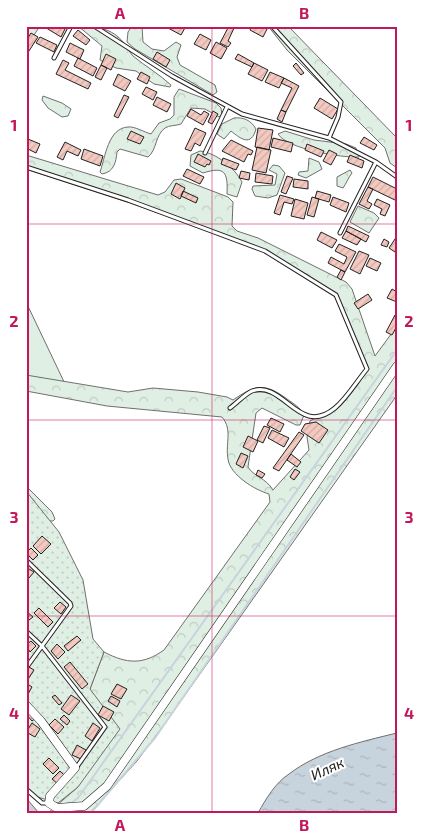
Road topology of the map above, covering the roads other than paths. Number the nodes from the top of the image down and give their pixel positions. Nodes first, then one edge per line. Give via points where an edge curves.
1 (71, 26) edge
2 (94, 26) edge
3 (272, 26) edge
4 (54, 58) dead end
5 (227, 107) junction
6 (330, 138) junction
7 (204, 153) dead end
8 (376, 162) junction
9 (26, 167) edge
10 (397, 177) edge
11 (340, 232) dead end
12 (397, 366) edge
13 (230, 408) dead end
14 (26, 560) edge
15 (26, 631) edge
16 (42, 646) junction
17 (26, 668) edge
18 (26, 705) edge
19 (75, 768) junction
20 (26, 789) edge
21 (48, 803) junction

1 - 4 lane
2 - 5 lane
3 - 6 lane via 341,102
5 - 6 lane
5 - 7 lane
6 - 8 lane
8 - 10 lane
8 - 11 lane
9 - 13 lane via 128,200 266,251 336,294 367,369 336,407 323,416 313,418 275,394 262,390 251,392
12 - 21 street via 107,786 84,806 62,807
14 - 16 lane via 71,606
15 - 16 lane
16 - 17 lane
16 - 19 lane via 105,727
18 - 19 street
19 - 21 street via 50,796
20 - 21 lane via 42,803

